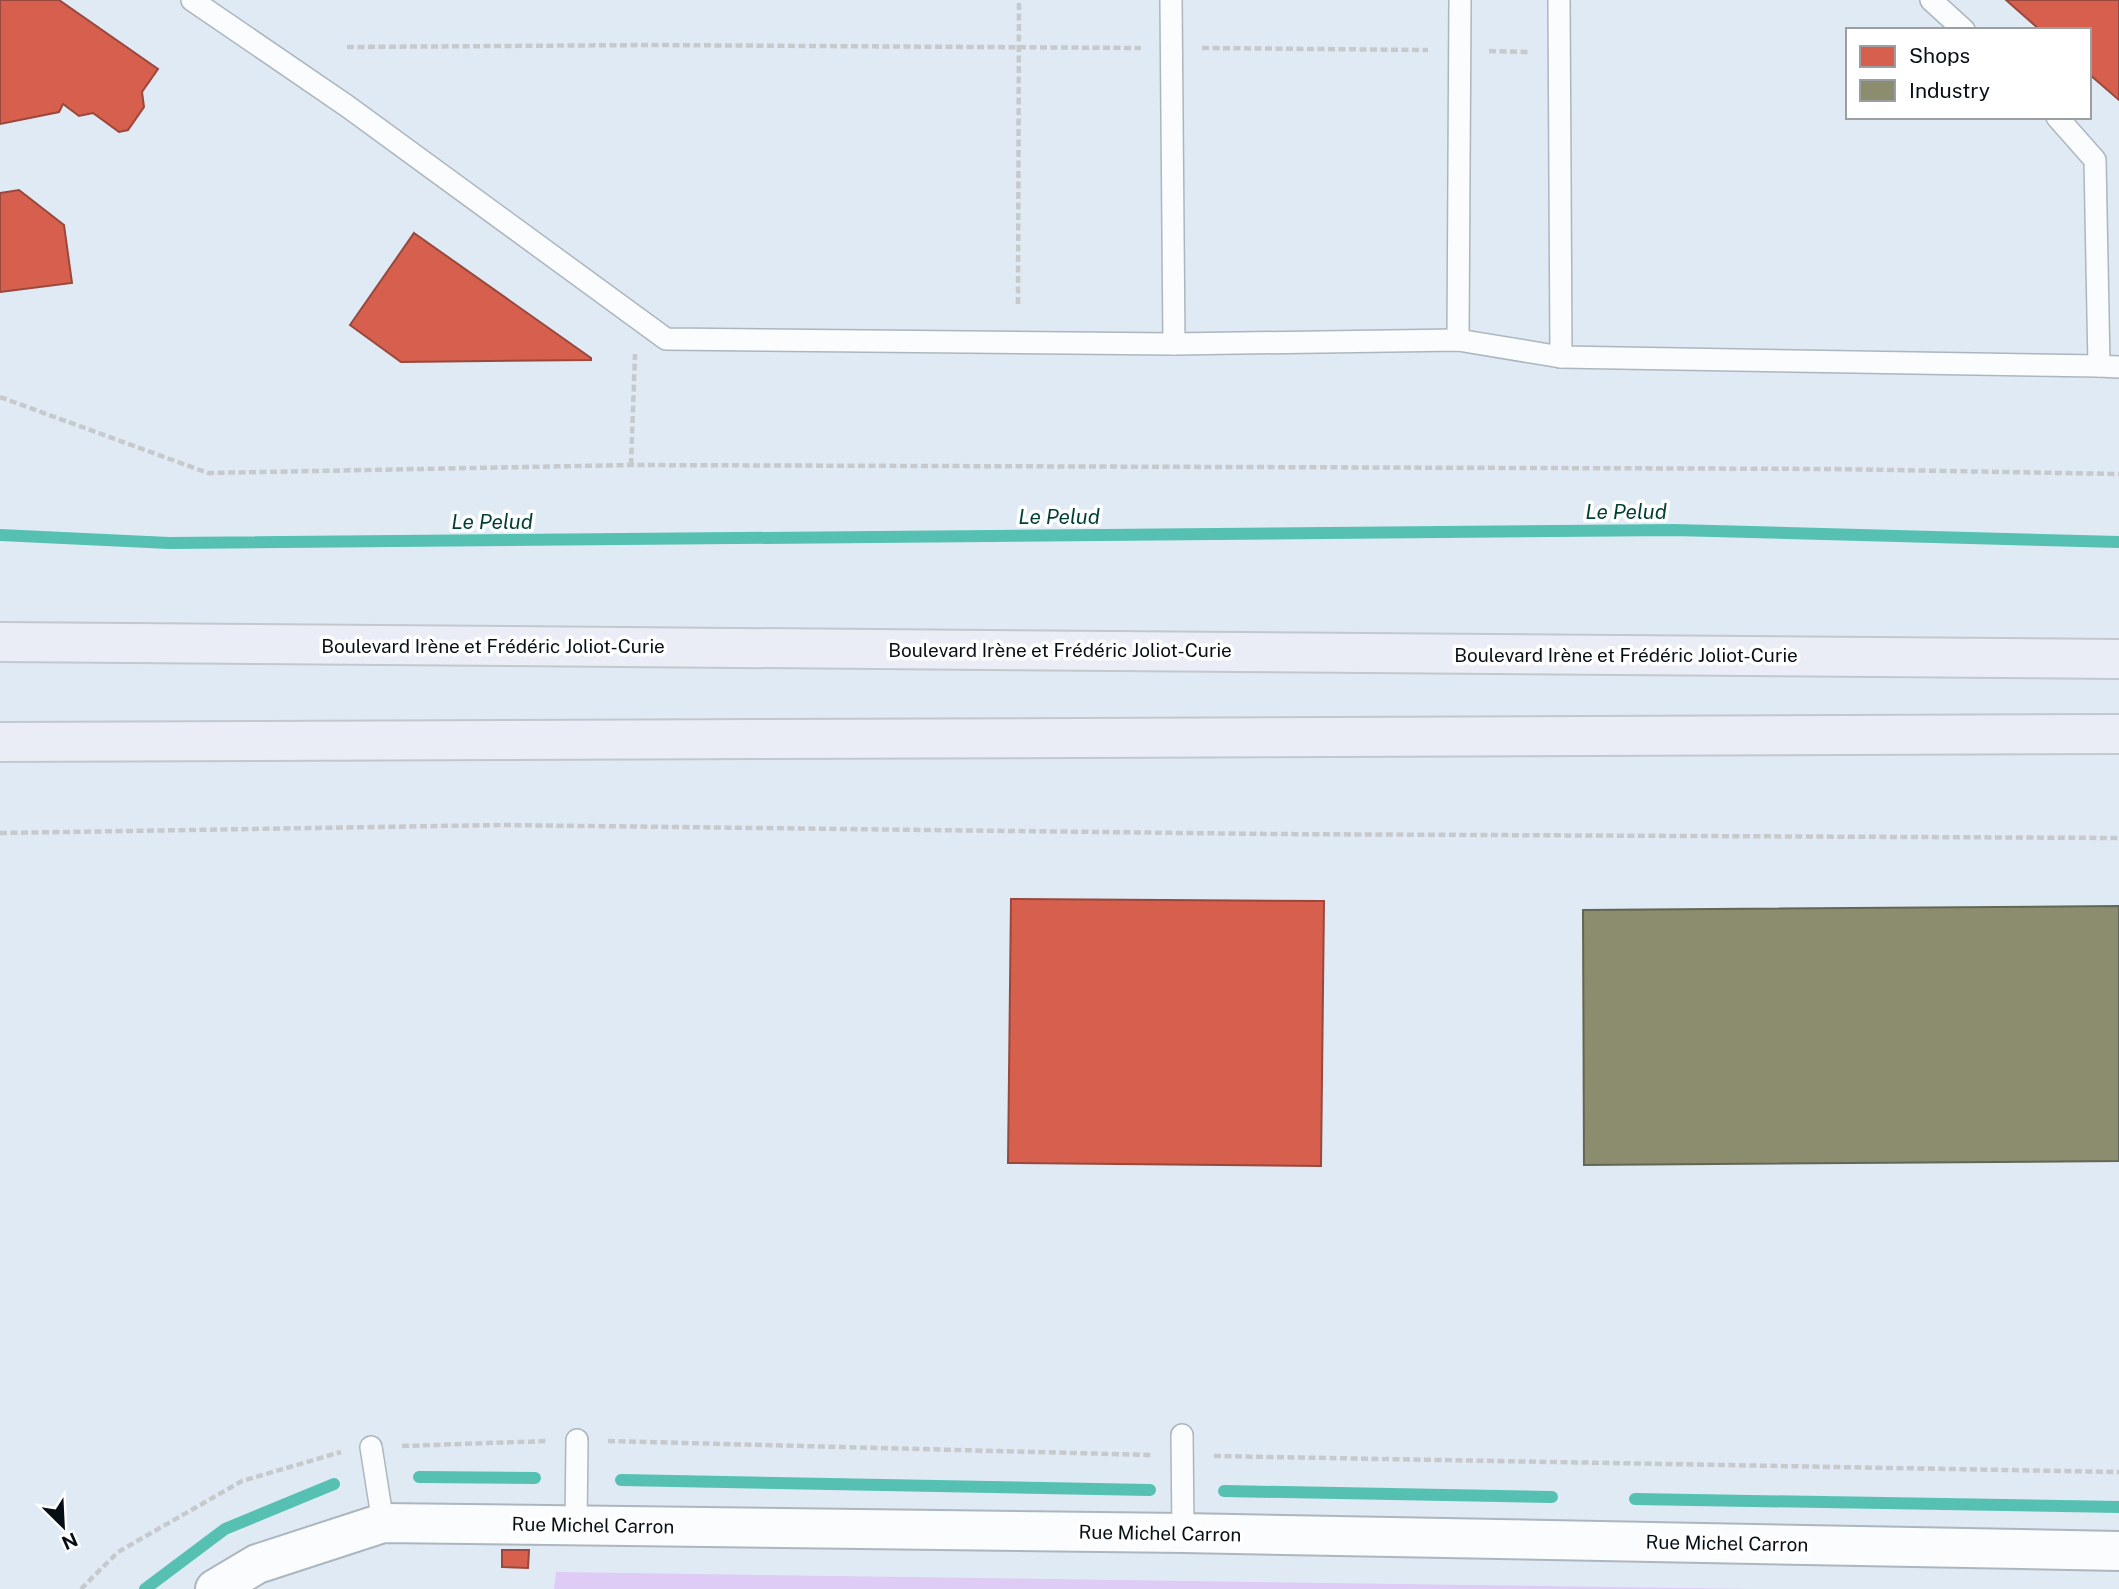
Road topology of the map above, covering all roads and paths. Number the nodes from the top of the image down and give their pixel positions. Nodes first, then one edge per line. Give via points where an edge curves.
1 (192, 0) edge
2 (1019, 0) edge
3 (1171, 0) edge
4 (1460, 0) edge
5 (1559, 0) edge
6 (1931, 0) edge
7 (1962, 28) edge
8 (347, 47) dead end
9 (1019, 48) junction
10 (1172, 48) junction
11 (1460, 50) junction
12 (1559, 53) junction
13 (2059, 119) edge
14 (1018, 304) dead end
15 (653, 329) junction
16 (1458, 340) junction
17 (1174, 344) junction
18 (1561, 357) junction
19 (2109, 366) edge
20 (0, 397) edge
21 (631, 465) junction
22 (2119, 474) edge
23 (0, 642) edge
24 (2119, 659) edge
25 (2119, 734) edge
26 (0, 742) edge
27 (0, 833) edge
28 (2119, 838) edge
29 (577, 1440) junction
30 (1182, 1445) junction
31 (371, 1447) junction
32 (2119, 1472) edge
33 (383, 1523) junction
34 (576, 1524) junction
35 (1183, 1533) junction
36 (2119, 1550) edge
37 (81, 1589) edge
38 (215, 1589) edge

1 - 15 lane via 347,106
2 - 9 path
3 - 10 lane
4 - 11 lane
5 - 12 lane
6 - 7 lane
8 - 9 path
9 - 10 path
9 - 14 path
10 - 11 path
10 - 17 lane
11 - 12 path
11 - 16 lane
12 - 18 lane
13 - 19 lane via 2095,160
15 - 17 lane via 666,339
15 - 21 path via 636,341
16 - 17 lane
16 - 18 lane
18 - 19 lane
20 - 21 path via 208,473
21 - 22 path
23 - 24 main road, Boulevard Irène et Frédéric Joliot-Curie
25 - 26 main road
27 - 28 path via 502,825
29 - 30 path
29 - 31 path
29 - 34 lane
30 - 32 path
30 - 35 lane
31 - 33 lane
31 - 37 path via 334,1453 242,1481 118,1552
33 - 34 street, Rue Michel Carron
33 - 38 street, Rue Michel Carron via 257,1564
34 - 35 street, Rue Michel Carron
35 - 36 street, Rue Michel Carron

